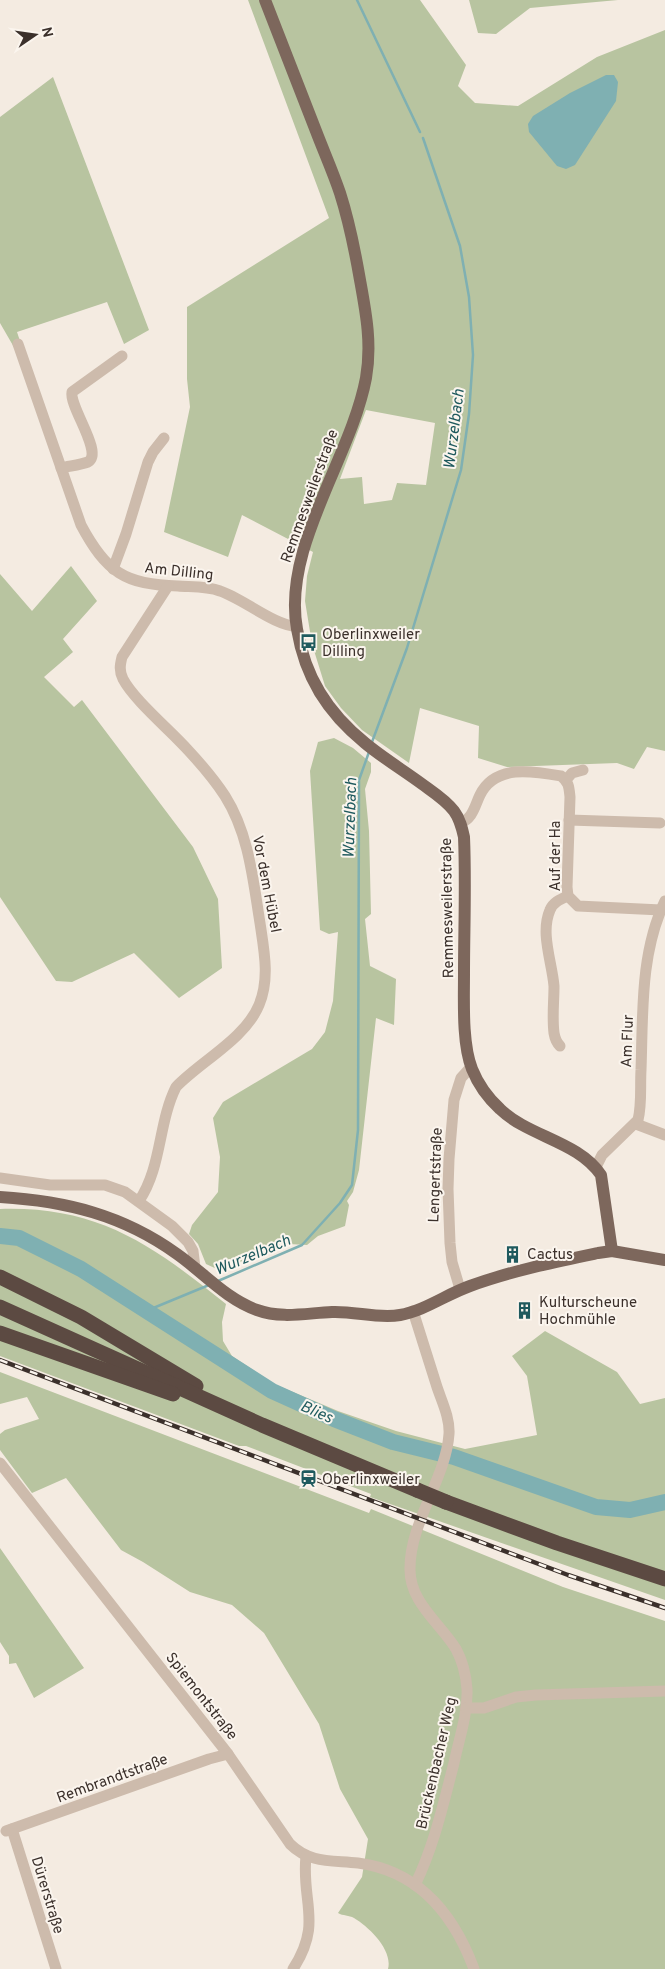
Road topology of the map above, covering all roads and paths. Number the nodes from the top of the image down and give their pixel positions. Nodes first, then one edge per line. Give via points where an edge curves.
1 (265, 0) edge
2 (18, 344) dead end
3 (122, 356) dead end
4 (164, 438) dead end
5 (61, 468) junction
6 (113, 569) junction
7 (168, 586) junction
8 (296, 626) junction
9 (583, 770) dead end
10 (566, 780) junction
11 (569, 820) junction
12 (460, 823) junction
13 (660, 823) dead end
14 (568, 896) junction
15 (663, 906) edge
16 (560, 1046) dead end
17 (471, 1067) junction
18 (636, 1124) junction
19 (665, 1135) edge
20 (596, 1167) junction
21 (0, 1178) edge
22 (0, 1197) edge
23 (139, 1201) junction
24 (612, 1251) junction
25 (665, 1260) edge
26 (195, 1268) junction
27 (0, 1277) edge
28 (460, 1289) junction
29 (0, 1307) edge
30 (413, 1311) junction
31 (0, 1333) edge
32 (262, 1425) junction
33 (0, 1463) edge
34 (665, 1579) edge
35 (665, 1692) edge
36 (466, 1708) junction
37 (228, 1754) junction
38 (9, 1830) joint
39 (306, 1856) junction
40 (415, 1885) junction
41 (56, 1969) edge
42 (293, 1969) edge
43 (474, 1969) edge

1 - 8 main road, Remmesweilerstraße via 340,191 369,334 369,357 361,399 313,522 298,572
2 - 5 street, Am Dilling
3 - 5 street via 72,392 71,399 93,454 87,462
4 - 6 street via 148,462
5 - 6 street, Am Dilling via 81,525 102,559
6 - 7 street, Am Dilling via 145,584
7 - 8 street, Am Dilling via 218,590 278,621
7 - 23 street, Vor dem Hübel via 122,657 119,669 136,696 214,780 237,818 246,842 253,878 265,975 259,1006 250,1021 176,1087 170,1099 156,1160
8 - 12 main road, Remmesweilerstraße via 308,672 324,701 363,742 446,802
9 - 10 street
10 - 11 street, Auf der Ha via 570,797
10 - 12 street via 552,774 515,771 504,774 491,781 480,793 468,819
11 - 13 street
11 - 14 street, Auf der Ha
12 - 17 main road, Remmesweilerstraße via 465,856 464,1008
14 - 15 street, Auf der Ha via 578,906
14 - 16 street via 554,904 548,920 554,1032 555,1041
15 - 18 street, Am Flur via 646,970 640,1114
17 - 20 main road, Remmesweilerstraße via 501,1110
17 - 28 street, Lengertstraße via 461,1078 454,1100 449,1158 449,1236
18 - 19 street
18 - 20 street via 602,1155
20 - 24 main road via 601,1175
21 - 23 street via 50,1185 105,1186 125,1192
22 - 26 main road via 60,1204 112,1218 149,1236
23 - 26 street via 188,1242
24 - 25 main road
24 - 28 main road via 515,1272
26 - 30 main road via 227,1294 273,1315 337,1312 390,1316
27 - 32 highway via 81,1317
28 - 30 main road
29 - 32 highway
30 - 36 street, Brückenbacher Weg via 449,1429 441,1465 414,1541 411,1583 418,1599 456,1649 466,1677
31 - 32 highway
32 - 34 highway, bridge via 446,1502
33 - 37 street, Spiemontstraße
35 - 36 street via 516,1697 484,1708
36 - 40 street, Brückenbacher Weg via 434,1840
37 - 38 street, Rembrandtstraße
37 - 39 street, Spiemontstraße via 284,1836
38 - 41 street, Dürerstraße
39 - 40 street via 321,1861 374,1866
39 - 42 street via 311,1924 305,1947
40 - 43 street via 446,1914 458,1932

